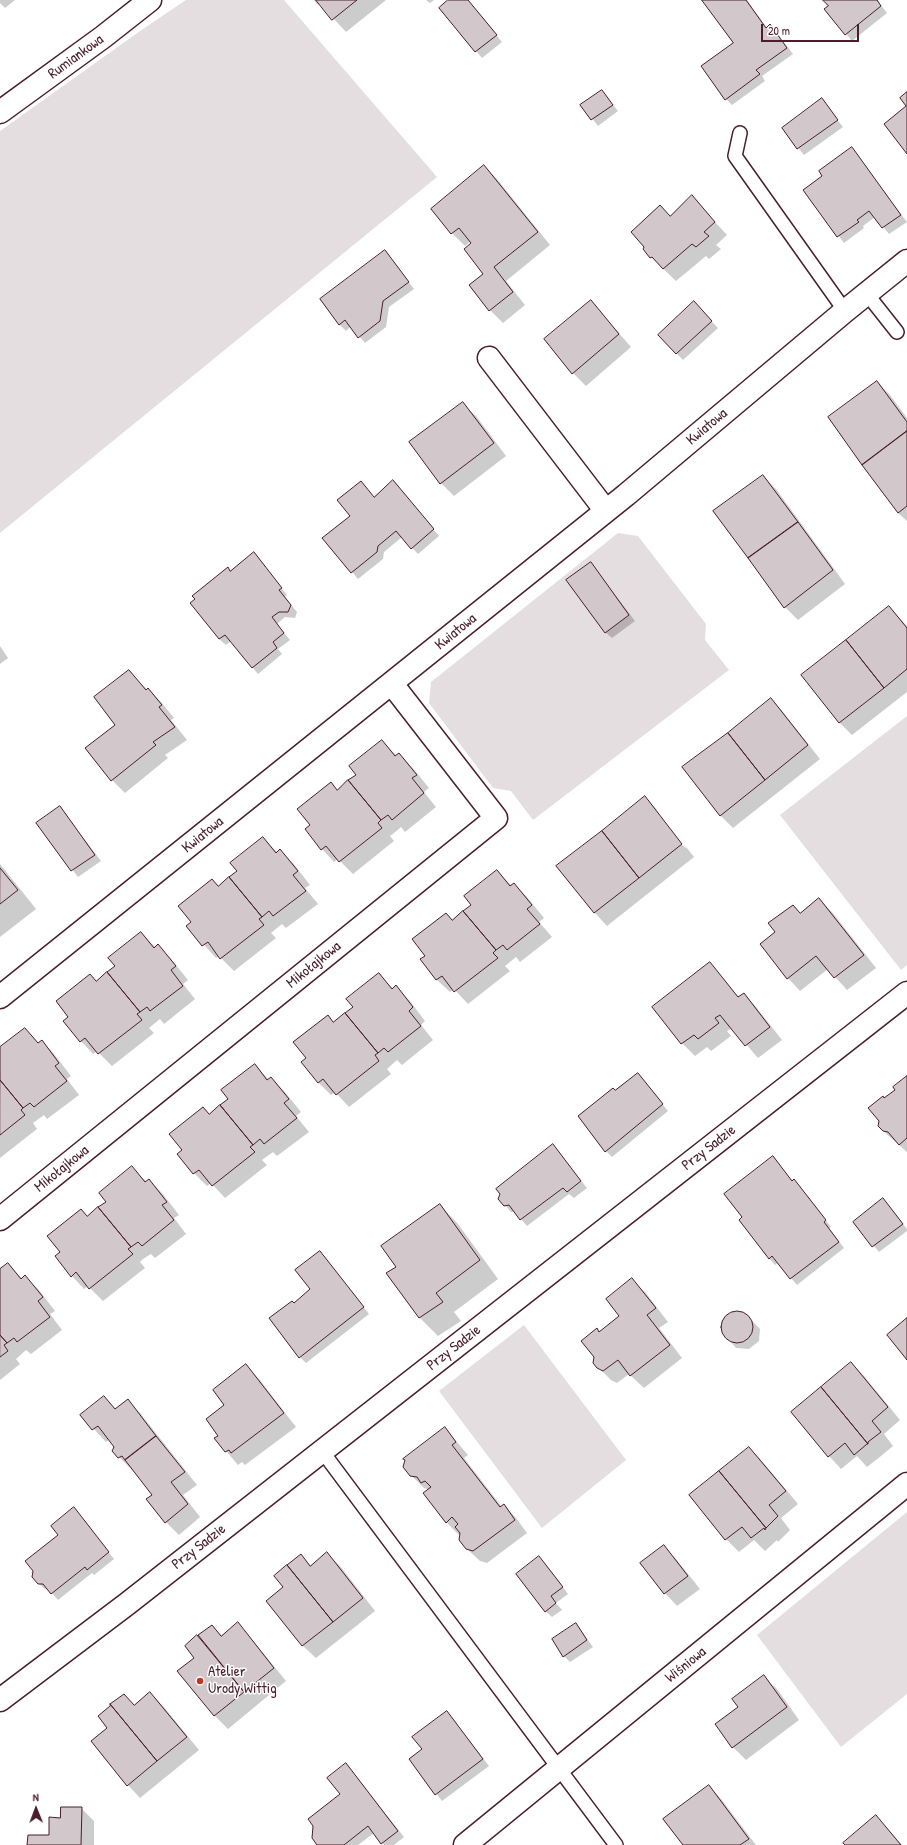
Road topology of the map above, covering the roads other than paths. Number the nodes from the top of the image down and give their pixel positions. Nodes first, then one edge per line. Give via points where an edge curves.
1 (150, 0) edge
2 (0, 112) edge
3 (740, 133) dead end
4 (907, 262) edge
5 (867, 294) junction
6 (845, 311) junction
7 (897, 332) dead end
8 (489, 358) dead end
9 (606, 511) junction
10 (392, 684) junction
11 (907, 993) edge
12 (0, 997) edge
13 (0, 1219) edge
14 (322, 1451) junction
15 (907, 1484) edge
16 (0, 1700) edge
17 (559, 1769) junction
18 (465, 1845) edge
19 (616, 1845) edge

1 - 2 street, Rumiankowa
3 - 6 lane via 735,156
4 - 5 street, Kwiatowa
5 - 6 street, Kwiatowa
5 - 7 lane
6 - 9 street, Kwiatowa
8 - 9 street
9 - 10 street, Kwiatowa
10 - 12 street, Kwiatowa
10 - 13 street, Mikołajkowa via 496,818
11 - 14 street, Przy Sadzie
14 - 16 street, Przy Sadzie
14 - 17 lane
15 - 17 street, Wiśniowa
17 - 18 street, Wiśniowa
17 - 19 lane

